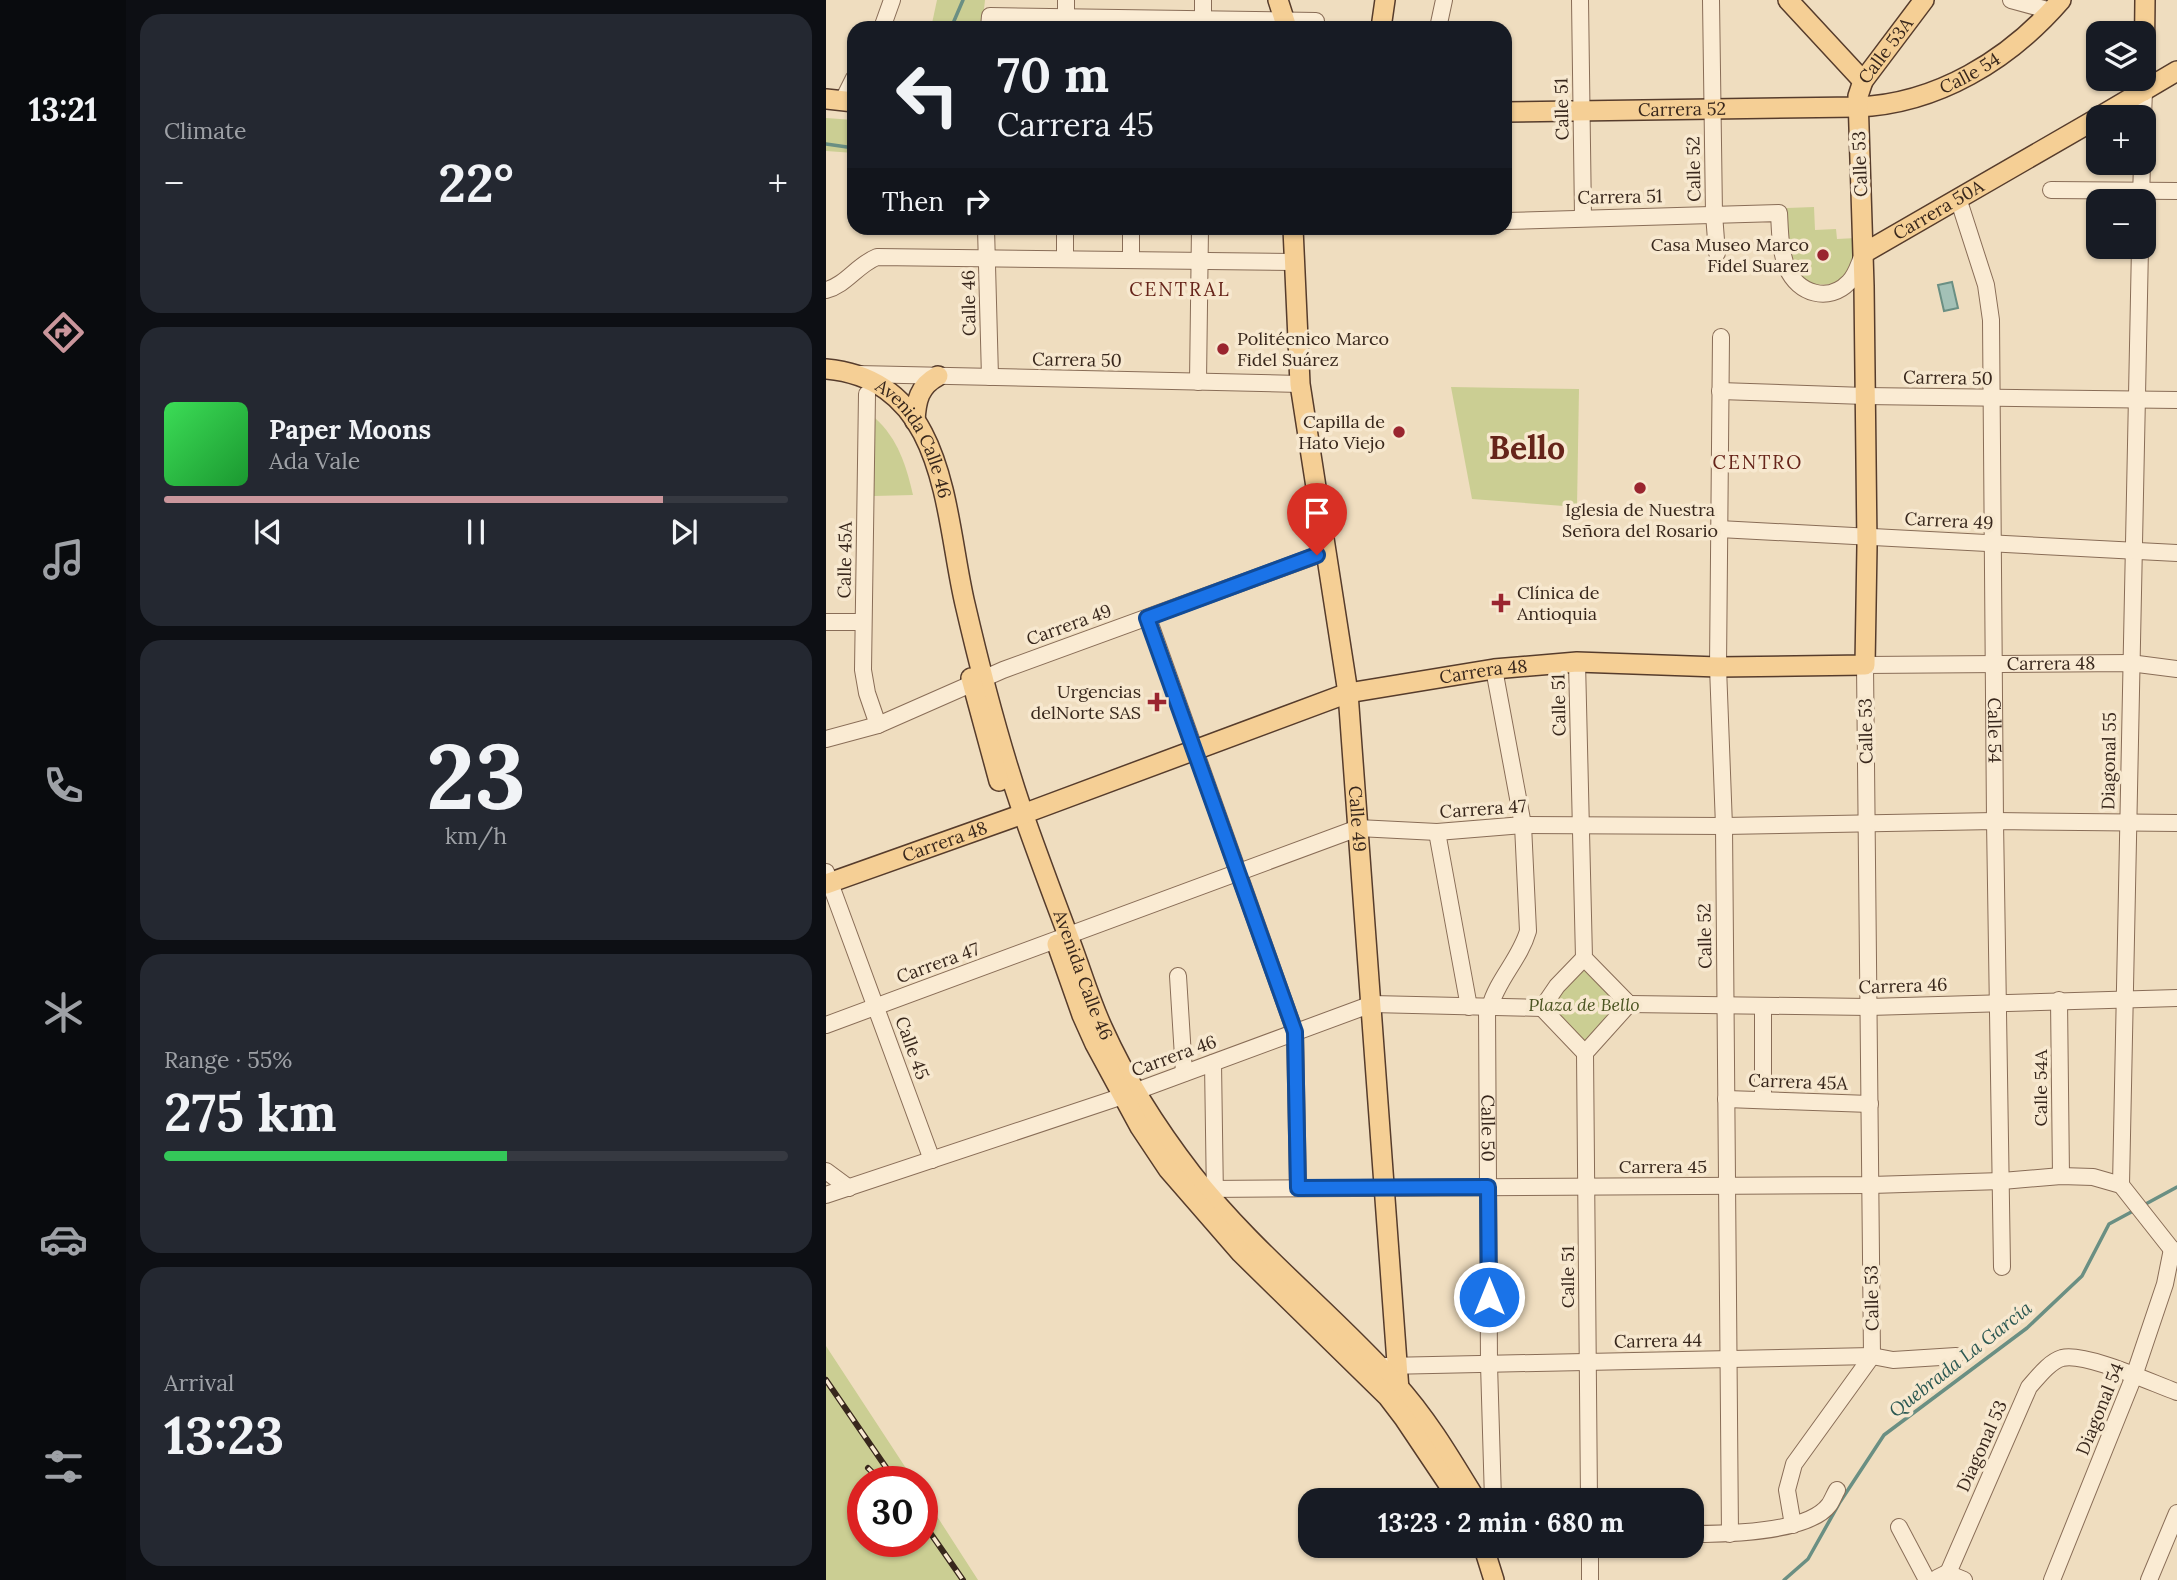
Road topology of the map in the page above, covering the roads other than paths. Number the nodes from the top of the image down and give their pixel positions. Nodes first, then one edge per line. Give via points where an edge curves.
1 (892, 0) edge
2 (1133, 0) edge
3 (1203, 0) edge
4 (1278, 0) edge
5 (1385, 0) edge
6 (1444, 0) edge
7 (1580, 0) edge
8 (1712, 0) edge
9 (1788, 0) edge
10 (1924, 0) edge
11 (2011, 0) edge
12 (2145, 0) edge
13 (2056, 6) edge
14 (1066, 15) edge
15 (884, 21) edge
16 (1000, 21) edge
17 (1116, 21) edge
18 (1133, 21) edge
19 (1203, 21) edge
20 (1285, 21) edge
21 (1382, 21) edge
22 (1440, 21) edge
23 (2145, 21) edge
24 (2177, 58) edge
25 (2156, 71) edge
26 (2177, 71) edge
27 (1863, 81) junction
28 (2156, 84) edge
29 (2144, 91) joint
30 (2120, 105) edge
31 (2143, 105) edge
32 (1857, 107) junction
33 (1713, 108) junction
34 (1582, 109) junction
35 (1512, 112) edge
36 (2086, 124) edge
37 (2051, 190) dead end
38 (2177, 191) edge
39 (2086, 192) edge
40 (2156, 194) edge
41 (1958, 198) junction
42 (1714, 215) junction
43 (1583, 217) junction
44 (1512, 221) edge
45 (986, 235) edge
46 (1065, 235) edge
47 (1131, 235) edge
48 (1200, 235) edge
49 (1293, 235) edge
50 (1717, 253) dead end
51 (1864, 253) junction
52 (987, 258) junction
53 (1065, 259) junction
54 (2140, 259) edge
55 (1131, 260) junction
56 (1200, 261) junction
57 (1293, 262) junction
58 (826, 290) edge
59 (1721, 337) dead end
60 (826, 369) edge
61 (853, 374) junction
62 (938, 376) junction
63 (990, 377) junction
64 (826, 381) edge
65 (1198, 382) junction
66 (1300, 384) junction
67 (1720, 391) junction
68 (867, 394) junction
69 (1865, 396) junction
70 (1992, 397) junction
71 (2136, 399) junction
72 (2177, 400) edge
73 (915, 421) junction
74 (1719, 529) junction
75 (1867, 537) junction
76 (1992, 542) junction
77 (2133, 549) junction
78 (1326, 552) junction
79 (2177, 553) edge
80 (1147, 618) junction
81 (826, 622) edge
82 (863, 622) junction
83 (1577, 662) junction
84 (1993, 663) junction
85 (2130, 663) junction
86 (1865, 665) junction
87 (1718, 667) junction
88 (2177, 668) edge
89 (1494, 669) junction
90 (978, 681) junction
91 (1348, 693) junction
92 (878, 725) junction
93 (826, 739) edge
94 (1195, 750) junction
95 (1017, 816) junction
96 (1995, 821) junction
97 (2127, 822) junction
98 (2177, 823) edge
99 (1867, 824) junction
100 (1523, 825) junction
101 (1580, 825) junction
102 (1724, 826) junction
103 (1358, 828) junction
104 (1437, 832) junction
105 (1239, 873) junction
106 (827, 879) edge
107 (1062, 938) junction
108 (1584, 958) junction
109 (1178, 976) dead end
110 (2177, 998) edge
111 (2059, 1000) junction
112 (2125, 1000) junction
113 (1998, 1002) junction
114 (1372, 1004) junction
115 (1629, 1004) junction
116 (876, 1006) junction
117 (1725, 1006) junction
118 (1763, 1006) junction
119 (1469, 1007) junction
120 (1489, 1007) junction
121 (1868, 1007) junction
122 (1542, 1008) junction
123 (826, 1025) edge
124 (1295, 1032) junction
125 (1585, 1053) junction
126 (1213, 1062) junction
127 (1184, 1073) junction
128 (1130, 1093) junction
129 (1726, 1099) junction
130 (1763, 1100) junction
131 (1870, 1104) junction
132 (932, 1160) junction
133 (826, 1171) edge
134 (2061, 1176) junction
135 (2002, 1181) junction
136 (1871, 1185) junction
137 (1727, 1186) junction
138 (1488, 1187) junction
139 (1587, 1187) junction
140 (2122, 1187) junction
141 (849, 1188) junction
142 (1298, 1188) junction
143 (1385, 1188) junction
144 (1212, 1193) junction
145 (826, 1195) edge
146 (2171, 1248) edge
147 (2002, 1267) dead end
148 (1872, 1356) junction
149 (1956, 1356) dead end
150 (1728, 1359) junction
151 (1588, 1362) junction
152 (1489, 1364) junction
153 (1389, 1366) junction
154 (1359, 1367) junction
155 (2134, 1376) junction
156 (1399, 1387) junction
157 (2177, 1392) edge
158 (1401, 1413) junction
159 (1451, 1488) edge
160 (1469, 1488) edge
161 (1493, 1488) edge
162 (1589, 1488) edge
163 (1837, 1490) dead end
164 (2177, 1513) edge
165 (1793, 1525) junction
166 (1899, 1527) dead end
167 (1704, 1534) edge
168 (1730, 1534) junction
169 (1487, 1558) edge
170 (1500, 1558) edge
171 (1590, 1558) edge
172 (1942, 1578) edge
173 (1494, 1580) edge
174 (1506, 1580) edge
175 (1590, 1580) edge
176 (1927, 1580) edge
177 (1964, 1580) edge
178 (2052, 1580) edge
179 (2150, 1580) edge

1 - 15 street
2 - 18 street
3 - 19 street
4 - 20 main road
5 - 21 main road
6 - 22 street
7 - 34 street, Calle 51
8 - 33 street, Calle 52
9 - 27 main road
10 - 27 main road, Calle 53A
11 - 13 street
12 - 23 main road
13 - 32 main road, Calle 54 via 2006,53 1966,76 1910,100
14 - 16 street
14 - 17 street
24 - 25 main road
26 - 28 main road, Carrera 50A
27 - 32 main road, Calle 53A
29 - 30 main road, Carrera 50A
29 - 31 street
32 - 33 main road, Carrera 52
32 - 51 main road, Calle 53
33 - 34 main road, Carrera 52
33 - 42 street, Calle 52
34 - 35 main road, Carrera 52
34 - 43 street, Calle 51
36 - 41 main road, Carrera 50A
37 - 39 street
38 - 40 street
41 - 51 main road, Carrera 50A
41 - 70 street, Calle 54 via 1989,302
42 - 43 street, Carrera 51
42 - 50 street, Calle 52
42 - 51 street, Carrera 51 via 1779,213 1782,252 1792,277 1813,293 1835,293 1848,284
43 - 44 street, Carrera 51
45 - 52 street, Calle 46
46 - 53 street
47 - 55 street
48 - 56 street
49 - 57 main road, Calle 49
51 - 69 main road, Calle 53
52 - 53 street
52 - 58 street via 877,257
52 - 63 street, Calle 46
53 - 55 street
54 - 71 street, Diagonal 55
55 - 56 street
56 - 57 street
56 - 65 street
57 - 66 main road, Calle 49
59 - 67 street, Calle 52
60 - 61 main road, Avenida Calle 46
61 - 62 street, Carrera 50
61 - 73 main road, Avenida Calle 46 via 884,390
62 - 63 street, Carrera 50
62 - 73 main road via 920,392
63 - 65 street, Carrera 50
64 - 68 main road
65 - 66 street, Carrera 50
66 - 78 main road, Calle 49
67 - 69 street, Carrera 50
67 - 74 street, Calle 52
68 - 82 street, Calle 45A
68 - 90 main road, Avenida Calle 46 via 897,419 926,470 944,567
69 - 70 street, Carrera 50
69 - 75 main road, Calle 53
70 - 71 street, Carrera 50
70 - 76 street, Calle 54
71 - 72 street, Carrera 50
71 - 77 street, Diagonal 55
73 - 90 main road, Avenida Calle 46 via 940,472
74 - 75 street, Carrera 49
74 - 87 street, Calle 52
75 - 76 street, Carrera 49
75 - 86 main road, Calle 53
76 - 77 street, Carrera 49
76 - 84 street, Calle 54
77 - 79 street, Carrera 49
77 - 85 street, Diagonal 55
78 - 80 street, Carrera 49
78 - 91 main road, Calle 49
80 - 90 street, Carrera 49
80 - 94 street
81 - 82 street
82 - 92 street, Calle 45A via 864,682
83 - 87 main road, Carrera 48
83 - 89 main road, Carrera 48
83 - 101 street, Calle 51
84 - 85 street, Carrera 48
84 - 86 street, Carrera 48
84 - 96 street, Calle 54
85 - 88 street, Carrera 48
85 - 97 street, Diagonal 55
86 - 87 main road, Carrera 48
86 - 99 street, Calle 53
87 - 102 street, Calle 52
89 - 91 main road, Carrera 48
89 - 100 street, Calle 50
90 - 92 street, Carrera 49
90 - 95 main road, Avenida Calle 46
91 - 94 main road, Carrera 48
91 - 103 main road, Calle 49
92 - 93 street, Carrera 49
94 - 95 main road, Carrera 48
94 - 105 street
95 - 106 main road, Carrera 48
95 - 107 main road, Avenida Calle 46
96 - 97 street, Carrera 47
96 - 99 street, Carrera 47
96 - 113 street, Calle 54
97 - 98 street, Carrera 47
97 - 112 street, Diagonal 55
99 - 102 street, Carrera 47
99 - 121 street, Calle 53
100 - 101 street, Carrera 47
100 - 104 street, Carrera 47
100 - 120 street, Calle 50 via 1528,931
101 - 102 street, Carrera 47
101 - 108 street, Calle 51
102 - 117 street, Calle 52
103 - 104 street, Carrera 47
103 - 105 street, Carrera 47
103 - 114 main road, Calle 49
104 - 119 street
105 - 107 street, Carrera 47
105 - 124 street
106 - 116 street, Calle 45
107 - 116 street, Carrera 47
107 - 128 main road, Avenida Calle 46
108 - 115 street
108 - 122 street
109 - 127 street
110 - 112 street, Carrera 46
111 - 112 street, Carrera 46
111 - 113 street, Carrera 46
111 - 134 street, Calle 54A
112 - 140 street, Diagonal 55
113 - 121 street, Carrera 46
113 - 135 street, Calle 54
114 - 119 street, Carrera 46
114 - 124 street, Carrera 46
114 - 143 main road, Calle 49
115 - 117 street, Carrera 46
115 - 125 street
116 - 123 street, Carrera 47
116 - 132 street, Calle 45
117 - 118 street, Carrera 46
117 - 129 street, Calle 52
118 - 121 street, Carrera 46
118 - 130 street
119 - 120 street, Carrera 46
120 - 122 street, Carrera 46
120 - 138 street, Calle 50
121 - 131 street, Calle 53
122 - 125 street
124 - 126 street, Carrera 46
124 - 142 street
125 - 139 street, Calle 51
126 - 127 street, Carrera 46
126 - 144 street
127 - 128 street, Carrera 46
128 - 132 street, Carrera 46
128 - 144 main road, Avenida Calle 46
128 - 154 main road, Avenida Calle 46 via 1151,1145 1216,1226
129 - 130 street, Carrera 45A
129 - 137 street, Calle 52
130 - 131 street, Carrera 45A
131 - 136 street, Calle 53
132 - 141 street, Carrera 46
133 - 141 street
134 - 135 street, Carrera 45
134 - 140 street, Carrera 45 via 2093,1177
135 - 136 street, Carrera 45
135 - 147 street, Calle 54
136 - 137 street, Carrera 45
136 - 148 street, Calle 53
137 - 139 street, Carrera 45
137 - 150 street, Calle 52
138 - 139 street, Carrera 45
138 - 143 street, Carrera 45
138 - 152 street, Calle 50
139 - 151 street, Calle 51
140 - 146 street
141 - 145 street, Carrera 46
142 - 143 street, Carrera 45
142 - 144 street, Carrera 45
143 - 153 main road, Calle 49
144 - 153 main road, Avenida Calle 46 via 1263,1252
146 - 155 street, Diagonal 54 via 2165,1284
148 - 149 street, Carrera 44 via 1893,1360
148 - 150 street, Carrera 44
148 - 165 street via 1794,1464 1787,1490
150 - 151 street, Carrera 44
150 - 168 street, Calle 52
151 - 152 street, Carrera 44
151 - 162 street, Calle 51
152 - 153 street, Carrera 44
152 - 161 street, Calle 50
153 - 154 street, Carrera 44
153 - 156 main road, Calle 49
154 - 158 main road, Avenida Calle 46
155 - 157 street
155 - 172 street, Diagonal 53 via 2083,1357 2063,1358 2029,1387
155 - 178 street, Diagonal 54
156 - 158 main road, Calle 49
156 - 160 main road
158 - 159 main road, Avenida Calle 46
163 - 165 street via 1828,1507
164 - 179 street
165 - 168 street
166 - 176 street
167 - 168 street
169 - 173 main road
170 - 174 main road
171 - 175 street
172 - 177 street

